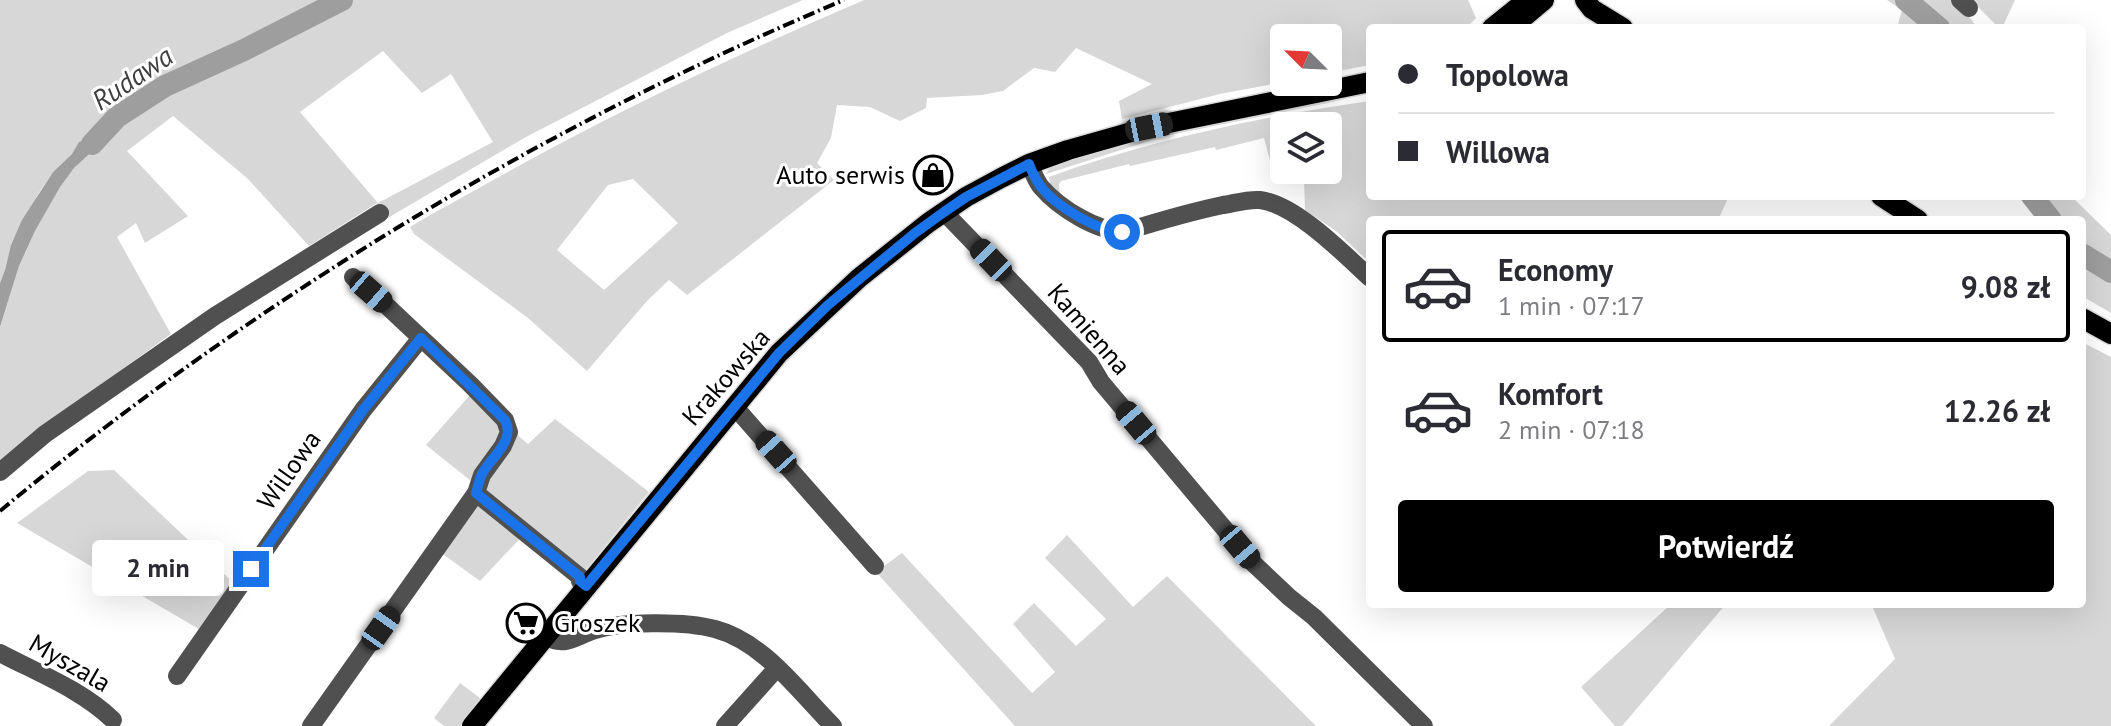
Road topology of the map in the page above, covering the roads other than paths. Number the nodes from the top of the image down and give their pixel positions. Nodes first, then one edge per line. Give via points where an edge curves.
1 (1527, 0) edge
2 (1544, 0) edge
3 (1566, 0) edge
4 (1588, 4) edge
5 (1497, 24) edge
6 (1515, 24) edge
7 (1617, 24) edge
8 (1366, 83) edge
9 (1029, 164) junction
10 (1887, 200) edge
11 (944, 212) junction
12 (380, 213) dead end
13 (1912, 216) edge
14 (1366, 274) edge
15 (353, 277) dead end
16 (2086, 320) edge
17 (2111, 334) edge
18 (421, 338) junction
19 (734, 406) junction
20 (0, 472) edge
21 (476, 493) junction
22 (875, 566) dead end
23 (586, 586) junction
24 (546, 636) junction
25 (0, 653) edge
26 (777, 668) junction
27 (177, 676) dead end
28 (113, 720) dead end
29 (311, 726) edge
30 (472, 726) edge
31 (725, 726) edge
32 (833, 726) edge
33 (1424, 726) edge

1 - 5 main road
2 - 6 main road
3 - 4 main road via 1578,8
4 - 7 main road
8 - 9 main road, Krakowska via 1149,127
9 - 11 main road, Krakowska
9 - 14 street via 1054,199 1104,229 1127,231 1192,211 1268,202 1326,237
10 - 13 main road
11 - 19 main road, Krakowska via 828,305
11 - 33 street, Kamienna via 1089,362 1254,564
12 - 20 street via 215,316 45,434
15 - 18 street
16 - 17 main road
18 - 21 street via 508,426 503,446
18 - 27 street, Willowa via 363,410
19 - 22 street
19 - 23 main road, Krakowska
21 - 23 street
21 - 29 street
23 - 24 main road, Krakowska
24 - 26 street via 559,642 621,625 692,625 738,638
24 - 30 main road, Krakowska
25 - 28 street, Myszala via 87,699
26 - 31 street
26 - 32 street

